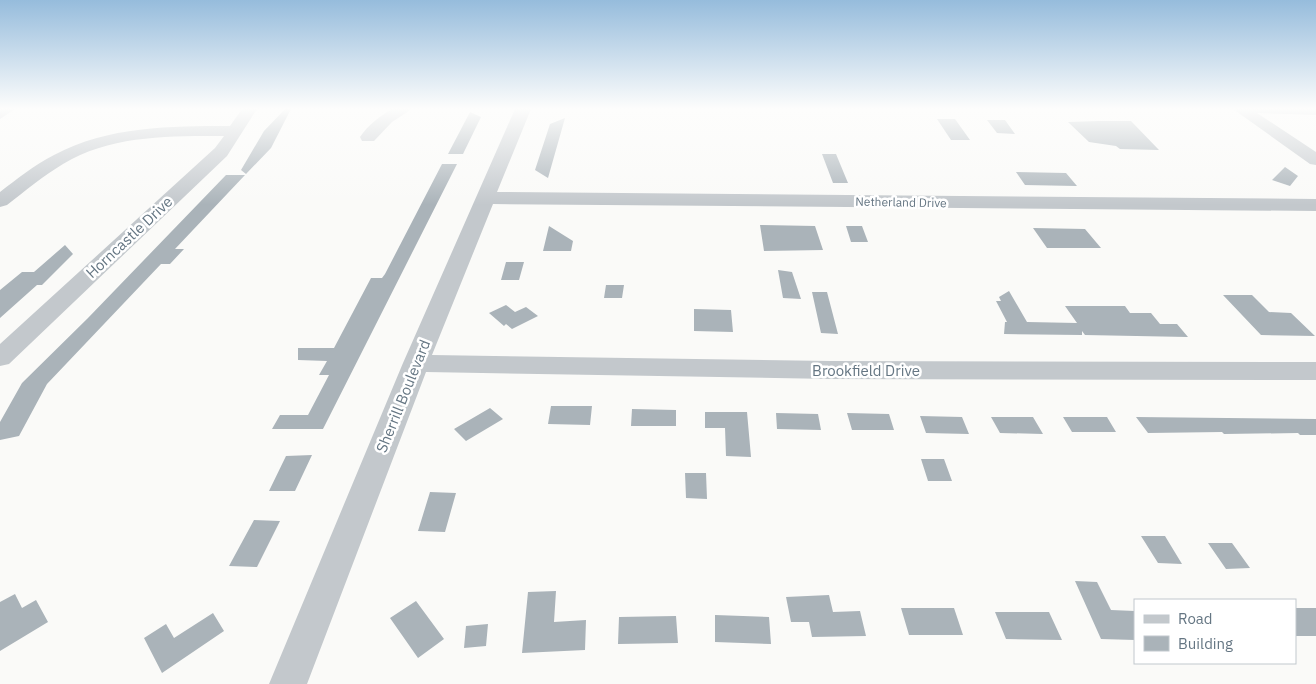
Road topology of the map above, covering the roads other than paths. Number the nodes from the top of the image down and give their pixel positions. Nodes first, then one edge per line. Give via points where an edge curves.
1 (104, 141) edge
2 (229, 141) edge
3 (510, 141) edge
4 (1287, 141) edge
5 (1316, 160) edge
6 (487, 198) junction
7 (0, 201) edge
8 (1316, 205) edge
9 (0, 358) edge
10 (416, 363) junction
11 (1316, 371) edge
12 (288, 684) edge

1 - 7 street via 65,156
2 - 9 street, Horncastle Drive via 221,152
3 - 6 street, Sherrill Boulevard
4 - 5 street
6 - 8 street, Netherland Drive
6 - 10 street, Sherrill Boulevard
10 - 11 street, Brookfield Drive via 830,370
10 - 12 street, Sherrill Boulevard

